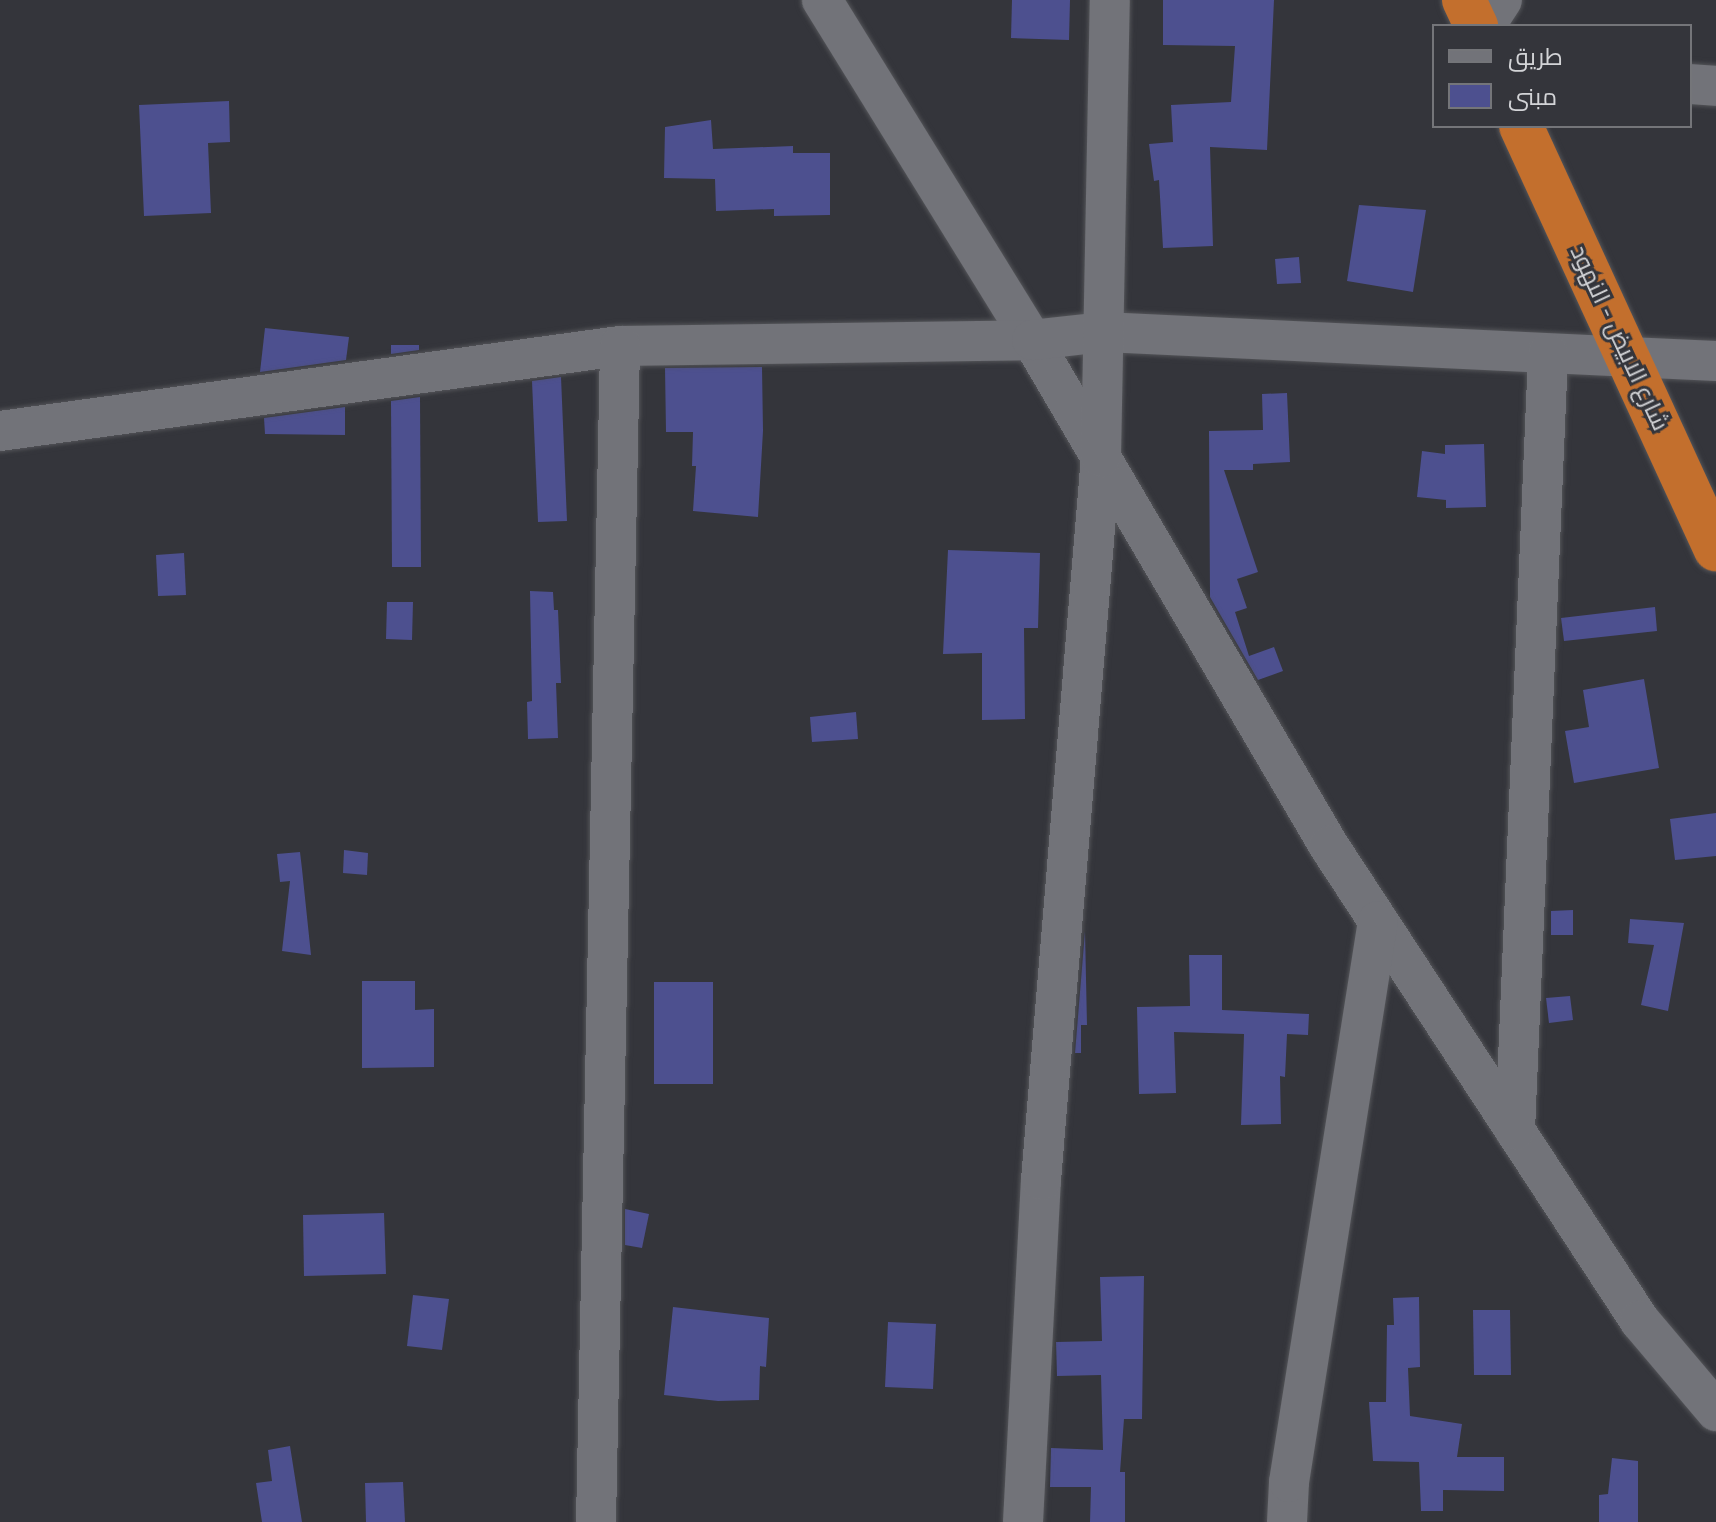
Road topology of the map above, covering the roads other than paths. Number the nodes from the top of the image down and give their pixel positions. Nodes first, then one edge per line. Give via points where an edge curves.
1 (822, 0) edge
2 (1110, 0) edge
3 (1464, 0) edge
4 (1502, 0) edge
5 (1475, 24) edge
6 (1486, 24) edge
7 (1692, 84) edge
8 (1716, 86) edge
9 (1522, 128) edge
10 (1103, 332) junction
11 (1032, 340) junction
12 (620, 346) junction
13 (1548, 354) junction
14 (1628, 358) junction
15 (1716, 361) edge
16 (0, 431) edge
17 (1101, 457) junction
18 (1716, 549) edge
19 (1378, 921) junction
20 (1515, 1130) junction
21 (1716, 1411) edge
22 (596, 1522) edge
23 (1023, 1522) edge
24 (1287, 1522) edge

1 - 11 street
2 - 10 street
3 - 5 highway
4 - 6 street
7 - 8 street
9 - 14 highway, شارع الابيض - النهود
10 - 11 street
10 - 13 street
10 - 17 street
11 - 12 street
11 - 17 street
12 - 16 street
12 - 22 street
13 - 14 street
13 - 20 street
14 - 15 street
14 - 18 highway, شارع الابيض - النهود
17 - 19 street
17 - 23 street via 1041,1180
19 - 20 street
19 - 24 street via 1289,1482
20 - 21 street via 1640,1321

